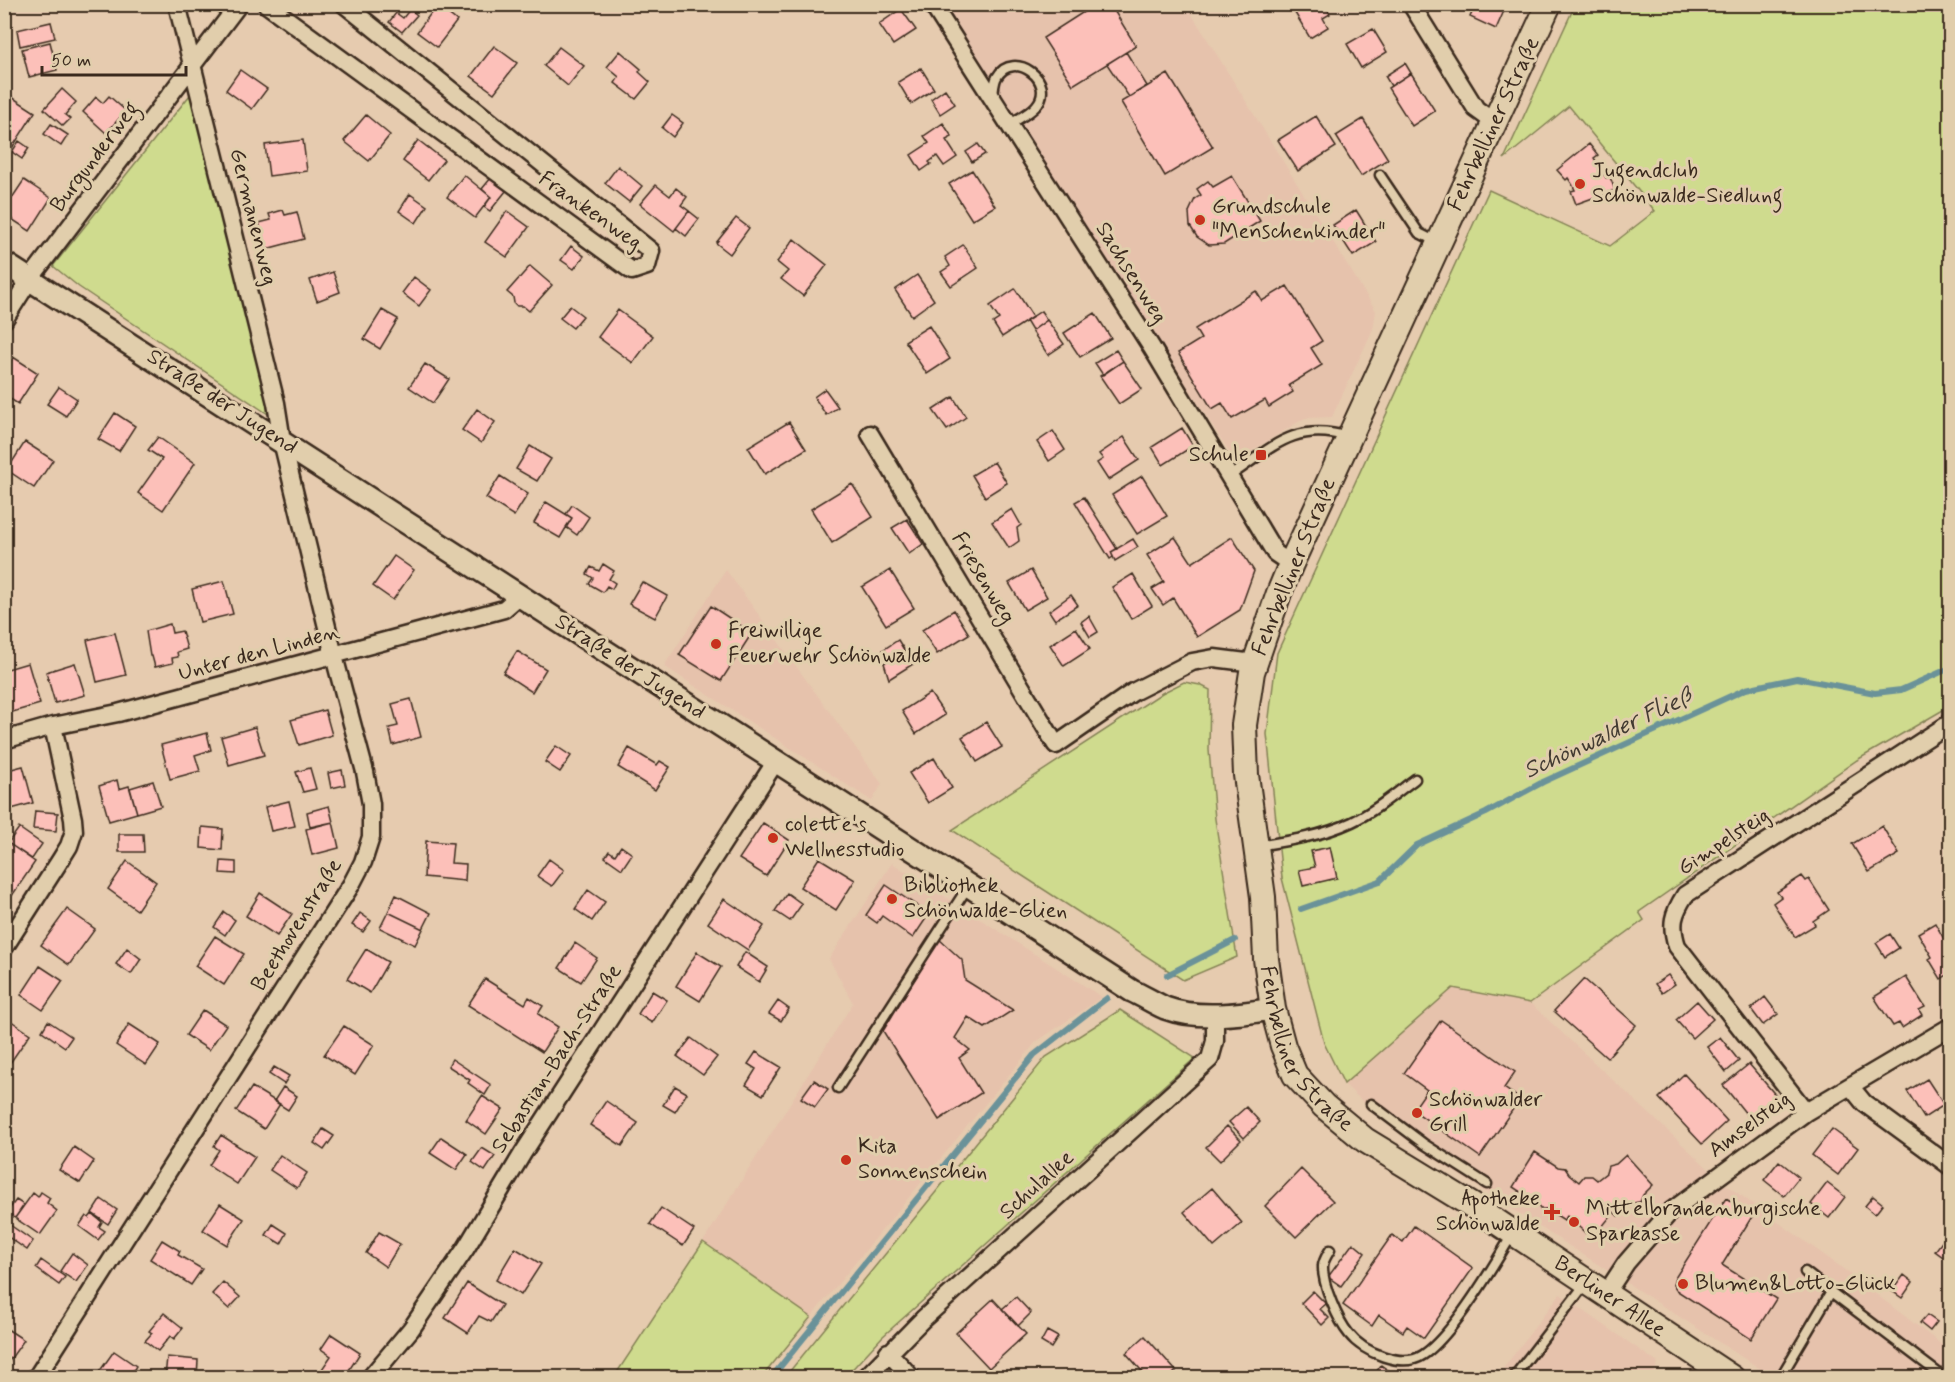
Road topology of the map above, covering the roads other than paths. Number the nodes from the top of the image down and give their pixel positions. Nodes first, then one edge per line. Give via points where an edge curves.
1 (177, 4) edge
2 (239, 4) edge
3 (266, 4) edge
4 (344, 4) edge
5 (932, 4) edge
6 (1411, 4) edge
7 (1549, 4) edge
8 (193, 65) junction
9 (992, 100) junction
10 (1494, 122) junction
11 (1009, 125) junction
12 (1380, 175) dead end
13 (1439, 243) junction
14 (4, 263) edge
15 (30, 279) junction
16 (4, 320) edge
17 (870, 434) dead end
18 (1349, 437) junction
19 (282, 441) junction
20 (1230, 476) junction
21 (1291, 564) junction
22 (519, 596) junction
23 (334, 656) junction
24 (1254, 663) junction
25 (1950, 723) edge
26 (53, 726) junction
27 (4, 740) edge
28 (776, 760) junction
29 (1414, 779) dead end
30 (1256, 846) junction
31 (969, 885) junction
32 (4, 948) edge
33 (1274, 1009) junction
34 (1215, 1015) junction
35 (1950, 1027) edge
36 (1851, 1087) junction
37 (838, 1088) dead end
38 (1371, 1104) dead end
39 (1806, 1112) junction
40 (1365, 1140) joint
41 (1950, 1166) edge
42 (1487, 1184) dead end
43 (1513, 1233) junction
44 (1330, 1250) dead end
45 (1805, 1272) dead end
46 (1596, 1289) junction
47 (1831, 1292) junction
48 (888, 1352) junction
49 (36, 1377) edge
50 (370, 1377) edge
51 (865, 1377) edge
52 (912, 1377) edge
53 (1513, 1377) edge
54 (1732, 1377) edge
55 (1780, 1377) edge
56 (1941, 1377) edge

1 - 8 street, Germanenweg
2 - 8 street, Burgunderweg
3 - 4 street, Frankenweg via 632,271 647,266 651,251
5 - 9 street, Sachsenweg
6 - 10 street via 1476,109
7 - 10 main road, Fehrbelliner Straße
8 - 15 street, Burgunderweg
8 - 19 street, Germanenweg
9 - 11 street, Sachsenweg
9 - 11 lane via 996,79 1007,68 1023,67 1036,75 1042,90 1037,105
10 - 13 main road, Fehrbelliner Straße
11 - 20 street, Sachsenweg
12 - 13 lane via 1419,232
13 - 18 main road, Fehrbelliner Straße
14 - 15 street, Straße der Jugend
15 - 16 street, Burgunderweg
15 - 19 street, Straße der Jugend
17 - 24 street, Friesenweg via 1056,745 1133,692 1192,662 1214,658
18 - 20 lane via 1332,432 1300,432
18 - 21 main road, Fehrbelliner Straße
19 - 22 street, Straße der Jugend
19 - 23 street, Beethovenstraße
20 - 21 street, Sachsenweg via 1275,553
21 - 24 main road, Fehrbelliner Straße
22 - 23 street, Unter den Linden via 504,609
22 - 28 street, Straße der Jugend
23 - 26 street, Unter den Linden via 118,713
23 - 49 street, Beethovenstraße via 371,804 370,837 363,861
24 - 30 main road, Fehrbelliner Straße via 1244,725 1246,776
25 - 39 street, Gimpelsteig via 1684,895 1675,911 1671,929 1677,946
26 - 27 street, Unter den Linden
26 - 32 street via 74,831 62,859
28 - 31 street, Straße der Jugend
28 - 50 street, Sebastian-Bach-Straße via 466,1248 411,1329
29 - 30 lane via 1353,822 1313,836
30 - 33 main road, Fehrbelliner Straße
31 - 34 street, Straße der Jugend via 1131,991 1166,1008
31 - 37 lane
33 - 34 street, Straße der Jugend
33 - 40 main road, Fehrbelliner Straße via 1295,1075
34 - 48 street, Schulallee via 1210,1059
35 - 36 street, Amselsteig
36 - 39 street, Amselsteig
36 - 41 street via 1864,1103
38 - 42 lane
39 - 46 street, Amselsteig via 1670,1212 1626,1263
40 - 43 main road, Berliner Allee
43 - 44 lane via 1459,1317 1422,1356 1405,1361 1364,1347 1348,1334 1323,1277 1322,1263
43 - 46 main road, Berliner Allee
45 - 47 lane
46 - 53 lane
46 - 54 main road, Berliner Allee
47 - 55 lane
47 - 56 lane
48 - 51 street, Schulallee
48 - 52 street

